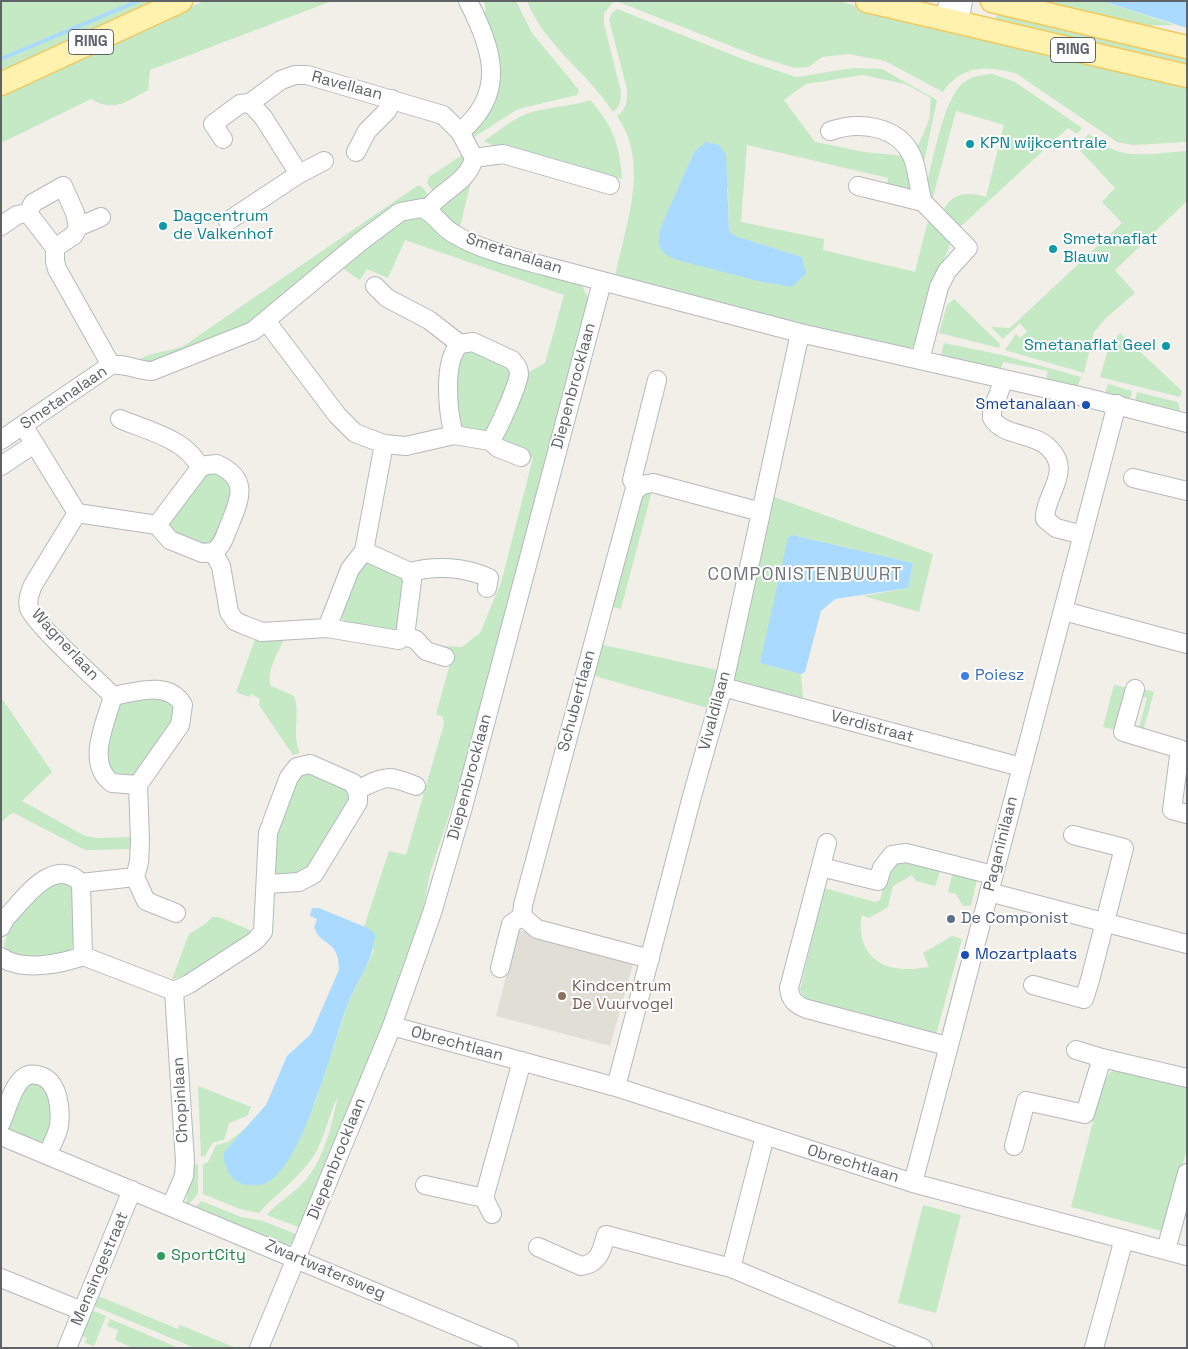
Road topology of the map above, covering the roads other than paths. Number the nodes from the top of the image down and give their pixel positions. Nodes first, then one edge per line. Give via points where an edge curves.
1 (181, 1) edge
2 (468, 1) edge
3 (867, 1) edge
4 (992, 1) edge
5 (954, 11) edge
6 (1187, 47) edge
7 (1187, 76) edge
8 (1, 84) edge
9 (392, 99) junction
10 (250, 103) junction
11 (830, 131) dead end
12 (460, 132) junction
13 (223, 139) dead end
14 (356, 152) dead end
15 (474, 158) junction
16 (324, 161) dead end
17 (299, 174) junction
18 (610, 185) dead end
19 (858, 186) dead end
20 (923, 202) junction
21 (427, 210) junction
22 (28, 213) junction
23 (101, 217) dead end
24 (228, 221) dead end
25 (1, 226) edge
26 (78, 227) junction
27 (56, 248) junction
28 (602, 282) junction
29 (375, 286) dead end
30 (267, 322) junction
31 (800, 332) junction
32 (460, 344) junction
33 (920, 360) junction
34 (111, 366) junction
35 (1004, 379) junction
36 (657, 380) dead end
37 (1117, 404) junction
38 (120, 419) dead end
39 (1187, 423) edge
40 (23, 425) junction
41 (454, 435) junction
42 (1, 440) edge
43 (490, 441) junction
44 (34, 444) junction
45 (384, 444) junction
46 (521, 457) dead end
47 (1, 466) edge
48 (200, 468) junction
49 (1133, 478) dead end
50 (637, 488) junction
51 (1187, 491) edge
52 (761, 512) junction
53 (77, 513) junction
54 (157, 525) junction
55 (1083, 535) junction
56 (364, 551) junction
57 (213, 552) junction
58 (410, 572) junction
59 (487, 588) dead end
60 (1064, 611) junction
61 (327, 628) junction
62 (405, 636) junction
63 (1187, 644) edge
64 (445, 658) dead end
65 (723, 687) junction
66 (1134, 689) dead end
67 (113, 696) junction
68 (1021, 767) junction
69 (138, 785) junction
70 (416, 786) dead end
71 (357, 790) junction
72 (1187, 814) edge
73 (1073, 835) dead end
74 (827, 843) dead end
75 (821, 866) junction
76 (135, 877) junction
77 (81, 883) junction
78 (267, 884) junction
79 (991, 884) junction
80 (176, 913) dead end
81 (522, 916) junction
82 (1104, 922) junction
83 (1, 927) edge
84 (1187, 944) edge
85 (83, 956) junction
86 (1, 957) edge
87 (650, 959) junction
88 (500, 968) dead end
89 (1033, 985) dead end
90 (174, 991) junction
91 (392, 1026) junction
92 (948, 1046) junction
93 (1076, 1050) dead end
94 (1102, 1058) junction
95 (522, 1062) junction
96 (1187, 1078) edge
97 (616, 1087) junction
98 (1, 1123) edge
99 (1, 1136) edge
100 (765, 1136) junction
101 (1014, 1146) dead end
102 (47, 1155) junction
103 (1187, 1173) edge
104 (913, 1183) junction
105 (425, 1185) dead end
106 (132, 1190) junction
107 (484, 1198) junction
108 (172, 1206) junction
109 (492, 1214) dead end
110 (1124, 1239) junction
111 (538, 1247) dead end
112 (1166, 1250) junction
113 (1187, 1256) edge
114 (296, 1258) junction
115 (731, 1268) junction
116 (1, 1278) edge
117 (82, 1311) junction
118 (67, 1348) edge
119 (259, 1348) edge
120 (509, 1348) edge
121 (923, 1348) edge
122 (1094, 1348) edge

1 - 8 main road, RING
2 - 12 street via 488,47 492,73 481,111
3 - 5 main road, RING
4 - 6 main road, RING
5 - 7 main road, RING
9 - 10 street, Ravellaan via 307,74 281,80
9 - 12 street, Ravellaan via 443,115
9 - 14 street, Ravellaan via 387,111 367,131
10 - 13 street, Ravellaan via 240,104 213,124
10 - 17 street
11 - 20 street via 842,127 872,127 904,143 912,158
12 - 15 street, Ravellaan
15 - 18 street via 503,154
15 - 21 street via 468,173 434,199
16 - 17 street
17 - 24 street
19 - 20 street
20 - 33 street via 968,248 947,271 939,287
21 - 28 street, Smetanalaan via 446,229 463,238 508,256
21 - 30 street, Smetanalaan via 415,208 400,212
22 - 25 street via 17,215
22 - 26 street via 33,202 63,186
22 - 27 street
23 - 26 street
26 - 27 street via 74,235
27 - 34 street via 57,269
28 - 31 street, Smetanalaan
28 - 91 street, Diepenbrocklaan via 463,807 432,913
29 - 32 street via 387,298 429,320
30 - 34 street, Smetanalaan via 253,331 152,371 121,364
30 - 45 street via 346,425 355,433
31 - 33 street, Smetanalaan
31 - 52 street, Vivaldilaan
32 - 41 street via 454,349 450,363 448,407
32 - 43 street via 473,342 512,360 518,369 519,375
33 - 35 street, Smetanalaan
34 - 40 street, Smetanalaan
35 - 37 street, Smetanalaan
35 - 55 street via 992,418 1001,428 1041,442 1051,451 1058,463 1058,477 1046,507 1045,519 1056,528
36 - 50 street, Schubertlaan via 632,480
37 - 39 street, Smetanalaan
37 - 55 street, Paganinilaan
38 - 48 street via 181,445 196,459
40 - 42 street, Smetanalaan
40 - 44 street
41 - 43 street
41 - 45 street via 406,446
43 - 46 street via 498,448
44 - 47 street
44 - 53 street
45 - 56 street
48 - 54 street
48 - 57 street via 212,463 224,467 236,478 240,488 239,501 222,543
49 - 51 street
50 - 52 street via 648,483 658,484
50 - 81 street, Schubertlaan
52 - 65 street, Vivaldilaan
53 - 54 street
53 - 67 street, Wagnerlaan via 34,585 28,608
54 - 57 street via 170,540 202,553
55 - 60 street, Paganinilaan
56 - 58 street
56 - 61 street via 350,569
57 - 61 street via 221,566 226,599 235,621 262,632
58 - 59 street via 473,571 489,578
58 - 62 street via 412,581
60 - 63 street
60 - 68 street, Paganinilaan
61 - 62 street via 399,640
62 - 64 street via 416,640 426,652
65 - 68 street, Verdistraat
65 - 87 street, Vivaldilaan
66 - 72 street via 1122,732 1180,749 1172,810
67 - 69 street via 99,749 99,764 102,773 112,783
67 - 69 street via 158,689 176,695 184,705 180,725
68 - 79 street, Paganinilaan
69 - 76 street via 140,841
70 - 71 street via 392,776
71 - 78 street via 358,802 314,874 294,883
71 - 78 street via 349,780 316,766 305,764 297,767 289,776 268,832
73 - 82 street via 1124,848
74 - 75 street
75 - 79 street via 878,881 882,868 892,855 906,853
75 - 92 street via 789,988 790,996 807,1009
76 - 77 street
76 - 80 street via 146,901
77 - 83 street via 64,873 48,876
77 - 85 street
78 - 90 street via 264,926 259,937
79 - 82 street
79 - 92 street, Paganinilaan
81 - 87 street via 537,929
81 - 88 street, Schubertlaan via 511,924
82 - 84 street
82 - 89 street via 1084,999
85 - 86 street via 69,961 30,965 6,961
85 - 90 street
87 - 97 street, Vivaldilaan
90 - 108 street, Chopinlaan via 185,1161 184,1176
91 - 95 street, Obrechtlaan
91 - 114 street, Diepenbrocklaan
92 - 104 street, Paganinilaan
93 - 94 street
94 - 96 street
94 - 101 street via 1085,1114 1026,1101
95 - 97 street, Obrechtlaan
95 - 107 street, Obrechtlaan
97 - 100 street, Obrechtlaan
98 - 102 street via 18,1083 34,1074 46,1078 56,1090 59,1116 59,1127
99 - 102 street, Zwartwatersweg
100 - 104 street, Obrechtlaan
100 - 115 street
102 - 106 street, Zwartwatersweg
103 - 112 street
104 - 110 street, Obrechtlaan
105 - 107 street
106 - 108 street, Zwartwatersweg
106 - 117 street, Mensingestraat
107 - 109 street
108 - 114 street, Zwartwatersweg
110 - 112 street, Obrechtlaan
110 - 122 street
111 - 115 street via 588,1266 599,1257 606,1235
112 - 113 street, Obrechtlaan
114 - 119 street, Diepenbrocklaan
114 - 120 street, Zwartwatersweg
115 - 121 street
116 - 117 street
117 - 118 street, Mensingestraat

